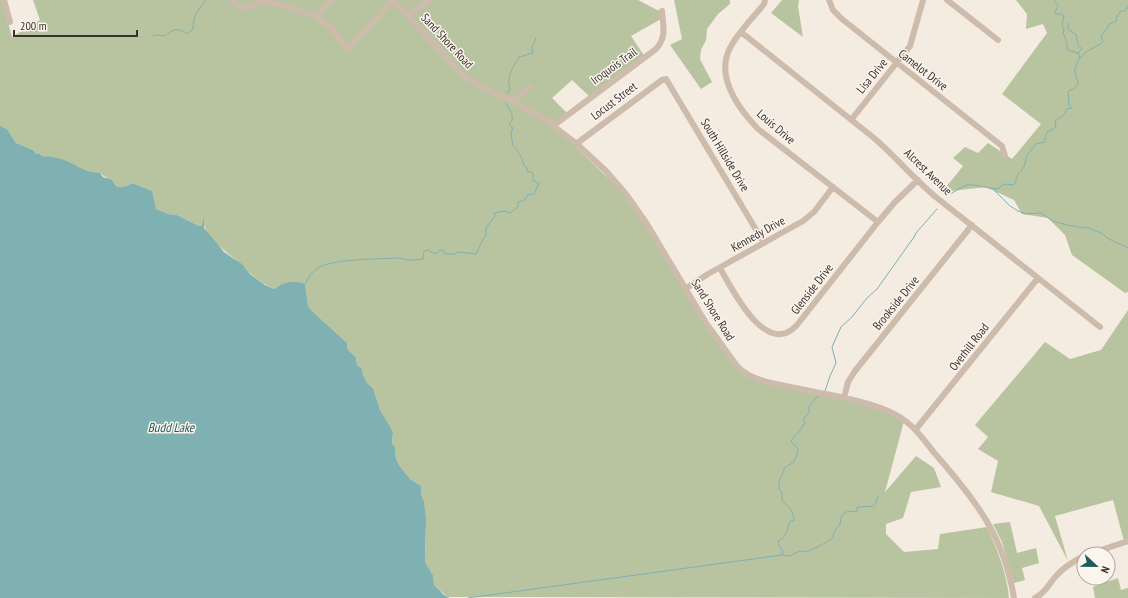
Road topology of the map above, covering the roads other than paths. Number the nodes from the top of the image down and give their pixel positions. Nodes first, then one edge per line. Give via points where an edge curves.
1 (4, 0) edge
2 (232, 0) edge
3 (332, 0) edge
4 (393, 0) edge
5 (429, 0) edge
6 (765, 0) edge
7 (829, 0) edge
8 (923, 0) edge
9 (947, 0) edge
10 (662, 11) dead end
11 (316, 16) junction
12 (408, 16) junction
13 (10, 22) dead end
14 (741, 32) junction
15 (998, 40) dead end
16 (897, 63) junction
17 (666, 79) joint
18 (530, 87) dead end
19 (512, 101) junction
20 (851, 120) junction
21 (553, 126) junction
22 (576, 144) junction
23 (1005, 156) dead end
24 (918, 180) junction
25 (833, 187) junction
26 (878, 222) junction
27 (972, 225) junction
28 (764, 243) junction
29 (720, 268) junction
30 (1038, 278) junction
31 (685, 289) junction
32 (1100, 327) dead end
33 (844, 398) junction
34 (916, 429) junction
35 (1128, 542) edge
36 (1115, 546) edge
37 (1076, 560) edge
38 (1045, 596) edge
39 (1014, 598) edge
40 (1035, 598) edge

1 - 13 street
2 - 11 street via 242,8 270,2
3 - 11 street
4 - 11 street via 348,49 329,26
4 - 12 street, Sand Shore Road
5 - 12 street
6 - 14 street, Louis Drive
7 - 16 street, Camelot Drive via 833,10 842,19
8 - 16 street, Lisa Drive via 911,43
9 - 15 street
10 - 21 street, Iroquois Trail via 661,44
12 - 19 street, Sand Shore Road via 462,74 478,85
14 - 20 street, Alcrest Avenue
14 - 25 street, Louis Drive via 731,46 725,64 726,79 732,93 748,119 758,129
16 - 20 street, Lisa Drive
16 - 23 street, Camelot Drive via 1002,146
17 - 22 street, Locust Street
17 - 28 street, South Hillside Drive
18 - 19 street
19 - 21 street, Sand Shore Road
20 - 24 street, Alcrest Avenue
21 - 22 street, Sand Shore Road
22 - 31 street, Sand Shore Road via 606,171 632,201
24 - 26 street, Glenside Drive
24 - 27 street, Alcrest Avenue
25 - 26 street, Louis Drive
25 - 28 street, Kennedy Drive via 809,216
26 - 29 street, Glenside Drive via 797,325 786,334 770,332 748,315
27 - 30 street, Alcrest Avenue
27 - 33 street, Brookside Drive via 855,371 848,382
28 - 29 street, Kennedy Drive
29 - 31 street, Kennedy Drive
30 - 32 street, Alcrest Avenue
30 - 34 street, Overhill Road
31 - 33 street, Sand Shore Road via 716,339 742,371 767,382
33 - 34 street, Sand Shore Road via 888,410
34 - 39 street, Sand Shore Road via 987,520 996,536
35 - 36 street
37 - 38 street via 1053,580
38 - 40 street

